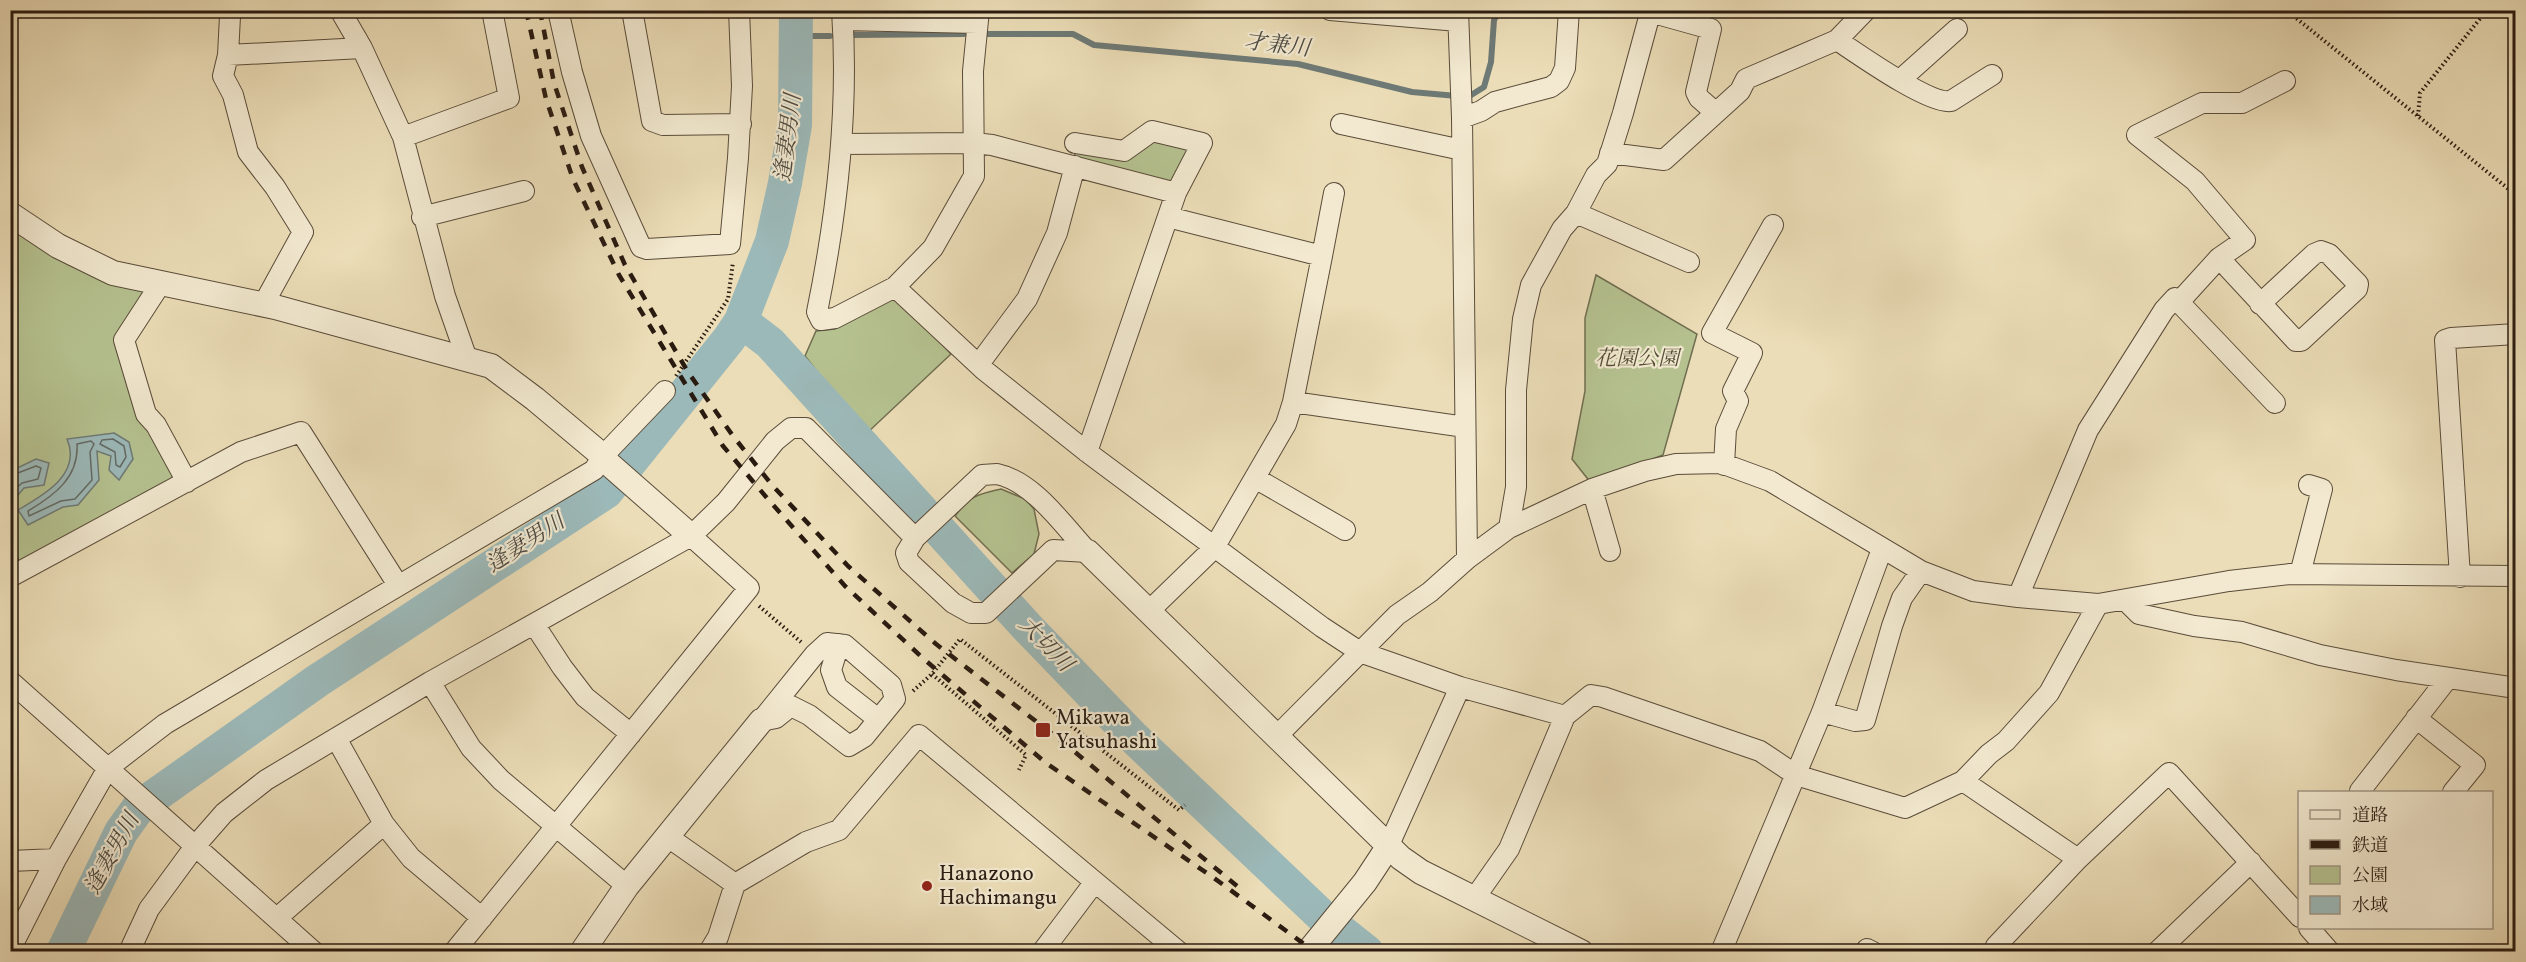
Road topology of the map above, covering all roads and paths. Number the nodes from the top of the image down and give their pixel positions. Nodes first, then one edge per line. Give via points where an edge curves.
1 (233, 10) edge
2 (340, 10) edge
3 (492, 10) edge
4 (558, 10) edge
5 (632, 10) edge
6 (739, 10) edge
7 (1569, 10) edge
8 (2286, 10) edge
9 (2487, 10) edge
10 (1338, 11) edge
11 (1651, 11) edge
12 (1862, 12) edge
13 (842, 15) edge
14 (900, 16) edge
15 (1458, 16) edge
16 (978, 17) edge
17 (1957, 29) dead end
18 (1837, 40) junction
19 (362, 48) junction
20 (228, 55) junction
21 (1992, 75) dead end
22 (1900, 80) junction
23 (2285, 81) dead end
24 (1461, 103) junction
25 (1716, 112) junction
26 (2418, 116) junction
27 (741, 124) junction
28 (1341, 124) dead end
29 (404, 137) junction
30 (974, 143) junction
31 (1075, 143) dead end
32 (841, 144) junction
33 (1462, 150) junction
34 (1610, 153) junction
35 (1075, 166) junction
36 (524, 190) dead end
37 (1176, 193) junction
38 (1334, 193) dead end
39 (2516, 195) edge
40 (1576, 213) junction
41 (10, 214) edge
42 (422, 217) junction
43 (1168, 217) junction
44 (1773, 225) dead end
45 (730, 244) junction
46 (1322, 256) junction
47 (2219, 258) junction
48 (1689, 262) dead end
49 (160, 283) junction
50 (895, 286) junction
51 (2179, 302) junction
52 (2260, 304) junction
53 (263, 305) junction
54 (2516, 333) edge
55 (467, 359) junction
56 (979, 364) junction
57 (665, 391) joint
58 (1293, 402) junction
59 (2276, 404) dead end
60 (1465, 427) junction
61 (1088, 452) junction
62 (606, 460) junction
63 (1724, 465) junction
64 (1255, 478) junction
65 (188, 482) junction
66 (2309, 485) dead end
67 (1592, 489) junction
68 (1052, 514) junction
69 (1509, 528) junction
70 (1345, 530) dead end
71 (691, 536) junction
72 (915, 538) junction
73 (1214, 548) junction
74 (1882, 549) junction
75 (1053, 550) junction
76 (1610, 551) dead end
77 (1088, 552) junction
78 (1467, 559) junction
79 (1921, 571) junction
80 (2300, 574) junction
81 (2460, 576) junction
82 (2516, 576) edge
83 (10, 577) edge
84 (398, 585) junction
85 (744, 594) junction
86 (2018, 597) junction
87 (2125, 600) junction
88 (2098, 604) junction
89 (1149, 611) junction
90 (534, 624) junction
91 (838, 644) junction
92 (804, 645) dead end
93 (1360, 651) junction
94 (932, 674) junction
95 (2448, 678) junction
96 (10, 681) edge
97 (430, 682) junction
98 (791, 683) junction
99 (1460, 687) junction
100 (2516, 688) edge
101 (914, 691) dead end
102 (791, 706) junction
103 (1822, 712) junction
104 (1565, 716) junction
105 (2416, 718) junction
106 (878, 719) junction
107 (761, 721) junction
108 (631, 734) junction
109 (1277, 736) junction
110 (336, 738) junction
111 (1019, 770) dead end
112 (113, 771) junction
113 (1796, 775) junction
114 (1963, 781) junction
115 (2360, 791) edge
116 (2454, 791) edge
117 (1185, 805) dead end
118 (384, 824) junction
119 (556, 826) junction
120 (668, 837) junction
121 (196, 845) junction
122 (1388, 847) junction
123 (56, 859) junction
124 (2078, 859) junction
125 (10, 861) edge
126 (2251, 862) junction
127 (1094, 883) junction
128 (735, 884) junction
129 (627, 886) junction
130 (1474, 899) junction
131 (2298, 915) edge
132 (277, 918) junction
133 (482, 918) junction
134 (2311, 929) edge
135 (1313, 946) edge
136 (10, 950) edge
137 (129, 951) edge
138 (314, 951) edge
139 (454, 951) edge
140 (582, 951) edge
141 (709, 951) edge
142 (1042, 951) edge
143 (1179, 951) edge
144 (1581, 951) edge
145 (1721, 951) edge
146 (1866, 951) edge
147 (1873, 951) edge
148 (1994, 951) edge
149 (2157, 951) edge
150 (2330, 951) edge

1 - 20 street
2 - 19 street
3 - 29 street via 508,98
4 - 45 street via 591,136 641,246 646,249
5 - 27 street via 652,121 663,125
6 - 27 street
7 - 24 street via 1565,68 1559,81 1551,87 1495,102 1480,111
8 - 26 path
9 - 26 path via 2420,93
10 - 15 street
11 - 25 street via 1711,29 1696,92
11 - 34 street
12 - 18 street
13 - 14 street
13 - 32 street
14 - 16 street
15 - 24 street
16 - 30 street via 973,71
17 - 22 street
18 - 22 street
18 - 25 street via 1746,79 1740,91
19 - 20 street
19 - 29 street
20 - 53 street via 223,76 233,95 248,152 303,232
21 - 22 street via 1944,103
23 - 47 street via 2242,103 2202,103 2137,135 2195,181 2245,240
24 - 33 street
25 - 34 street via 1664,160
26 - 39 path
27 - 45 street
28 - 33 street
29 - 42 street
30 - 32 street
30 - 35 street
30 - 50 street via 974,176 933,248
31 - 37 street via 1124,151 1152,132 1202,142
32 - 50 street via 817,312 820,320 835,318
33 - 60 street
34 - 40 street
35 - 37 street
35 - 56 street via 1057,233 1027,299
36 - 42 street
37 - 43 street
38 - 46 street
40 - 48 street
40 - 69 street via 1542,262 1531,285 1523,320 1516,390 1516,487
41 - 49 street via 58,246 113,273
42 - 55 street
43 - 46 street
43 - 61 street
44 - 63 street via 1712,333 1752,353 1733,391 1738,401 1726,429
45 - 57 path via 733,258 728,299
46 - 58 street
47 - 51 street
47 - 52 street
49 - 53 street
49 - 65 street via 124,340 146,414
50 - 56 street
51 - 59 street
51 - 86 street via 2175,298 2164,310 2088,430
52 - 52 street via 2296,341 2301,341 2358,284 2329,254 2321,251
53 - 55 street
54 - 81 street via 2445,340
55 - 62 street via 491,366
56 - 61 street
57 - 62 street
58 - 60 street
58 - 64 street via 1286,424
60 - 78 street
61 - 73 street
62 - 71 street
62 - 84 street
63 - 67 street via 1676,464
63 - 74 street via 1770,481
64 - 70 street
64 - 73 street
65 - 83 street
65 - 84 street via 241,452 301,432
66 - 80 street via 2322,489
67 - 69 street
67 - 76 street
68 - 72 street via 1013,478 982,475
68 - 75 street
68 - 77 street
69 - 78 street
71 - 72 street via 726,502 775,441 798,426 807,428
71 - 85 street via 749,588
71 - 90 street
72 - 75 street via 906,553 909,562 953,603 971,613 986,613
73 - 89 street
73 - 93 street
74 - 79 street
74 - 103 street
75 - 77 street
77 - 89 street
78 - 93 street via 1397,615
79 - 86 street via 1973,591
79 - 103 street via 1902,598 1865,720
80 - 81 street
80 - 87 street via 2229,581
81 - 82 street
84 - 112 street via 165,724
85 - 92 path
85 - 108 street
86 - 88 street
87 - 88 street
87 - 95 street via 2139,614 2242,632 2320,655
88 - 114 street via 2049,693
89 - 109 street
90 - 97 street
90 - 108 street via 585,697
91 - 98 street via 827,644
91 - 106 street via 831,670 837,687
91 - 106 street via 845,645 891,685 895,699
93 - 99 street
93 - 109 street
94 - 101 path
94 - 111 path via 1026,755
94 - 117 path via 960,639 1179,810
95 - 100 street
95 - 105 street
96 - 112 street
97 - 110 street
97 - 119 street via 471,748 501,780
98 - 102 street
98 - 107 street
99 - 104 street
99 - 122 street
102 - 106 street via 849,746 864,737
102 - 107 street via 776,718
103 - 113 street
104 - 113 street via 1591,695 1603,697 1760,752
104 - 130 street via 1509,849
105 - 115 street
105 - 116 street via 2475,765
107 - 120 street
108 - 119 street
109 - 122 street
110 - 118 street
110 - 121 street via 266,780 224,813
112 - 121 street
112 - 123 street
113 - 114 street via 1905,808
113 - 145 street
114 - 124 street
118 - 132 street
118 - 133 street via 411,858
119 - 129 street
119 - 133 street
120 - 128 street
120 - 129 street
121 - 132 street
121 - 137 street via 149,909
122 - 130 street via 1421,872
122 - 135 street
123 - 125 street
123 - 136 street
124 - 126 street via 2169,773
124 - 148 street
126 - 131 street
126 - 149 street
127 - 128 street via 919,735 839,830 806,842
127 - 142 street
127 - 143 street
128 - 141 street via 718,937
129 - 140 street
130 - 144 street
132 - 138 street
133 - 139 street
134 - 150 street
146 - 147 street

